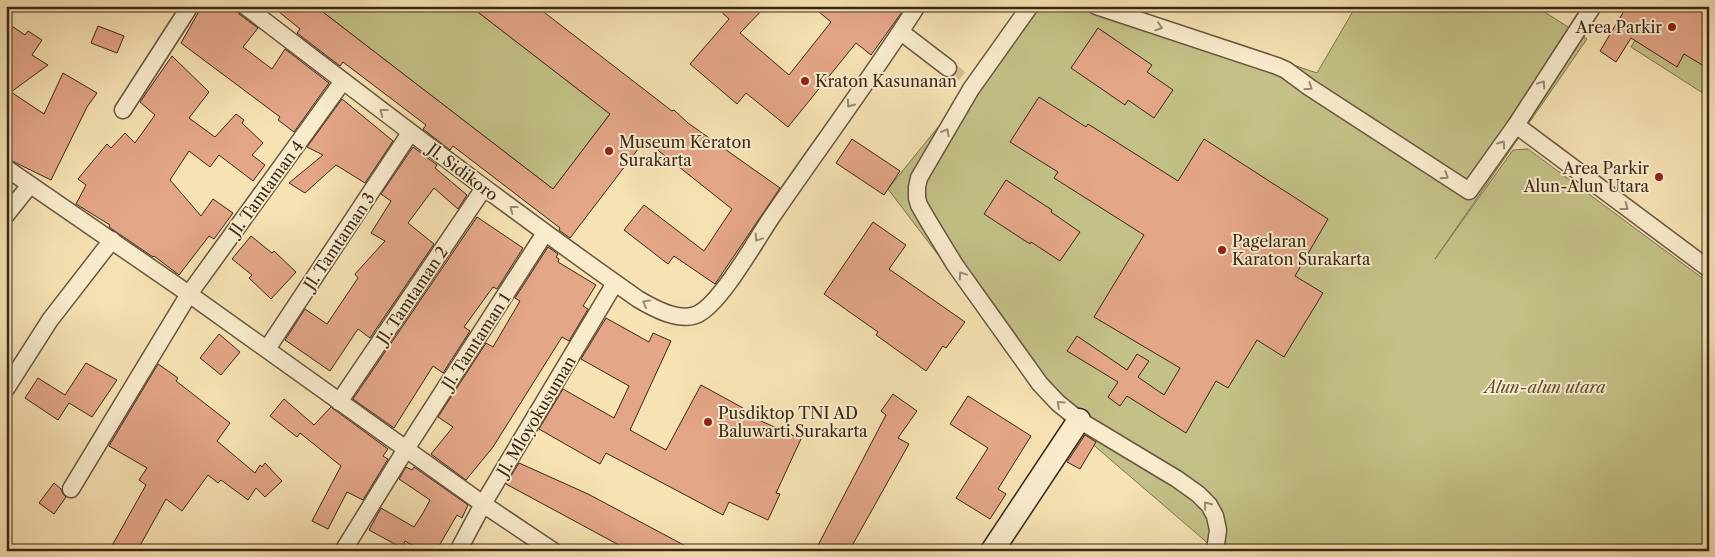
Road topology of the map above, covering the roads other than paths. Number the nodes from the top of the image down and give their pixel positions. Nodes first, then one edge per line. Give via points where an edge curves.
1 (190, 6) edge
2 (245, 6) edge
3 (917, 6) edge
4 (1030, 6) edge
5 (1096, 6) edge
6 (1593, 6) edge
7 (901, 32) junction
8 (948, 68) tunnel mouth
9 (343, 81) junction
10 (122, 110) dead end
11 (1516, 125) junction
12 (410, 133) junction
13 (6, 168) edge
14 (30, 185) junction
15 (484, 188) junction
16 (6, 215) edge
17 (545, 233) junction
18 (112, 240) junction
19 (1709, 269) edge
20 (615, 283) junction
21 (189, 294) junction
22 (267, 349) junction
23 (6, 390) edge
24 (339, 402) junction
25 (1079, 420) junction
26 (406, 449) junction
27 (71, 489) dead end
28 (483, 504) junction
29 (343, 551) edge
30 (458, 551) edge
31 (553, 551) edge
32 (992, 551) edge
33 (1214, 551) edge

1 - 10 street
2 - 9 street, Jl. Sidikoro
3 - 7 street
25 -> 4 street via 1040,384 955,265 919,205 919,178 966,84
5 -> 11 street via 1286,70 1469,191
11 -> 6 street
7 - 8 street
7 -> 20 street, Jl. Sidikoro via 726,286 704,310 692,316 670,313 652,307
12 -> 9 street, Jl. Sidikoro
9 - 21 street, Jl. Tamtaman 4
11 -> 19 street
12 - 15 street, Jl. Sidikoro
12 - 22 street, Jl. Tamtaman 3
13 - 14 street
14 - 16 street
14 - 18 street
17 -> 15 street, Jl. Sidikoro
15 - 24 street, Jl. Tamtaman 2
17 - 20 street, Jl. Sidikoro
17 - 26 street, Jl. Tamtaman 1
18 - 21 street
18 - 23 street via 50,320
20 - 28 street, Jl. Mloyokusuman
21 - 22 street
21 - 27 street, Jl. Tamtaman 4
22 - 24 street
24 - 26 street
25 - 32 street
33 -> 25 street via 1218,530 1215,516 1198,494
26 - 28 street
26 - 29 street, Jl. Tamtaman 1
28 - 30 street, Jl. Mloyokusuman
28 - 31 street

